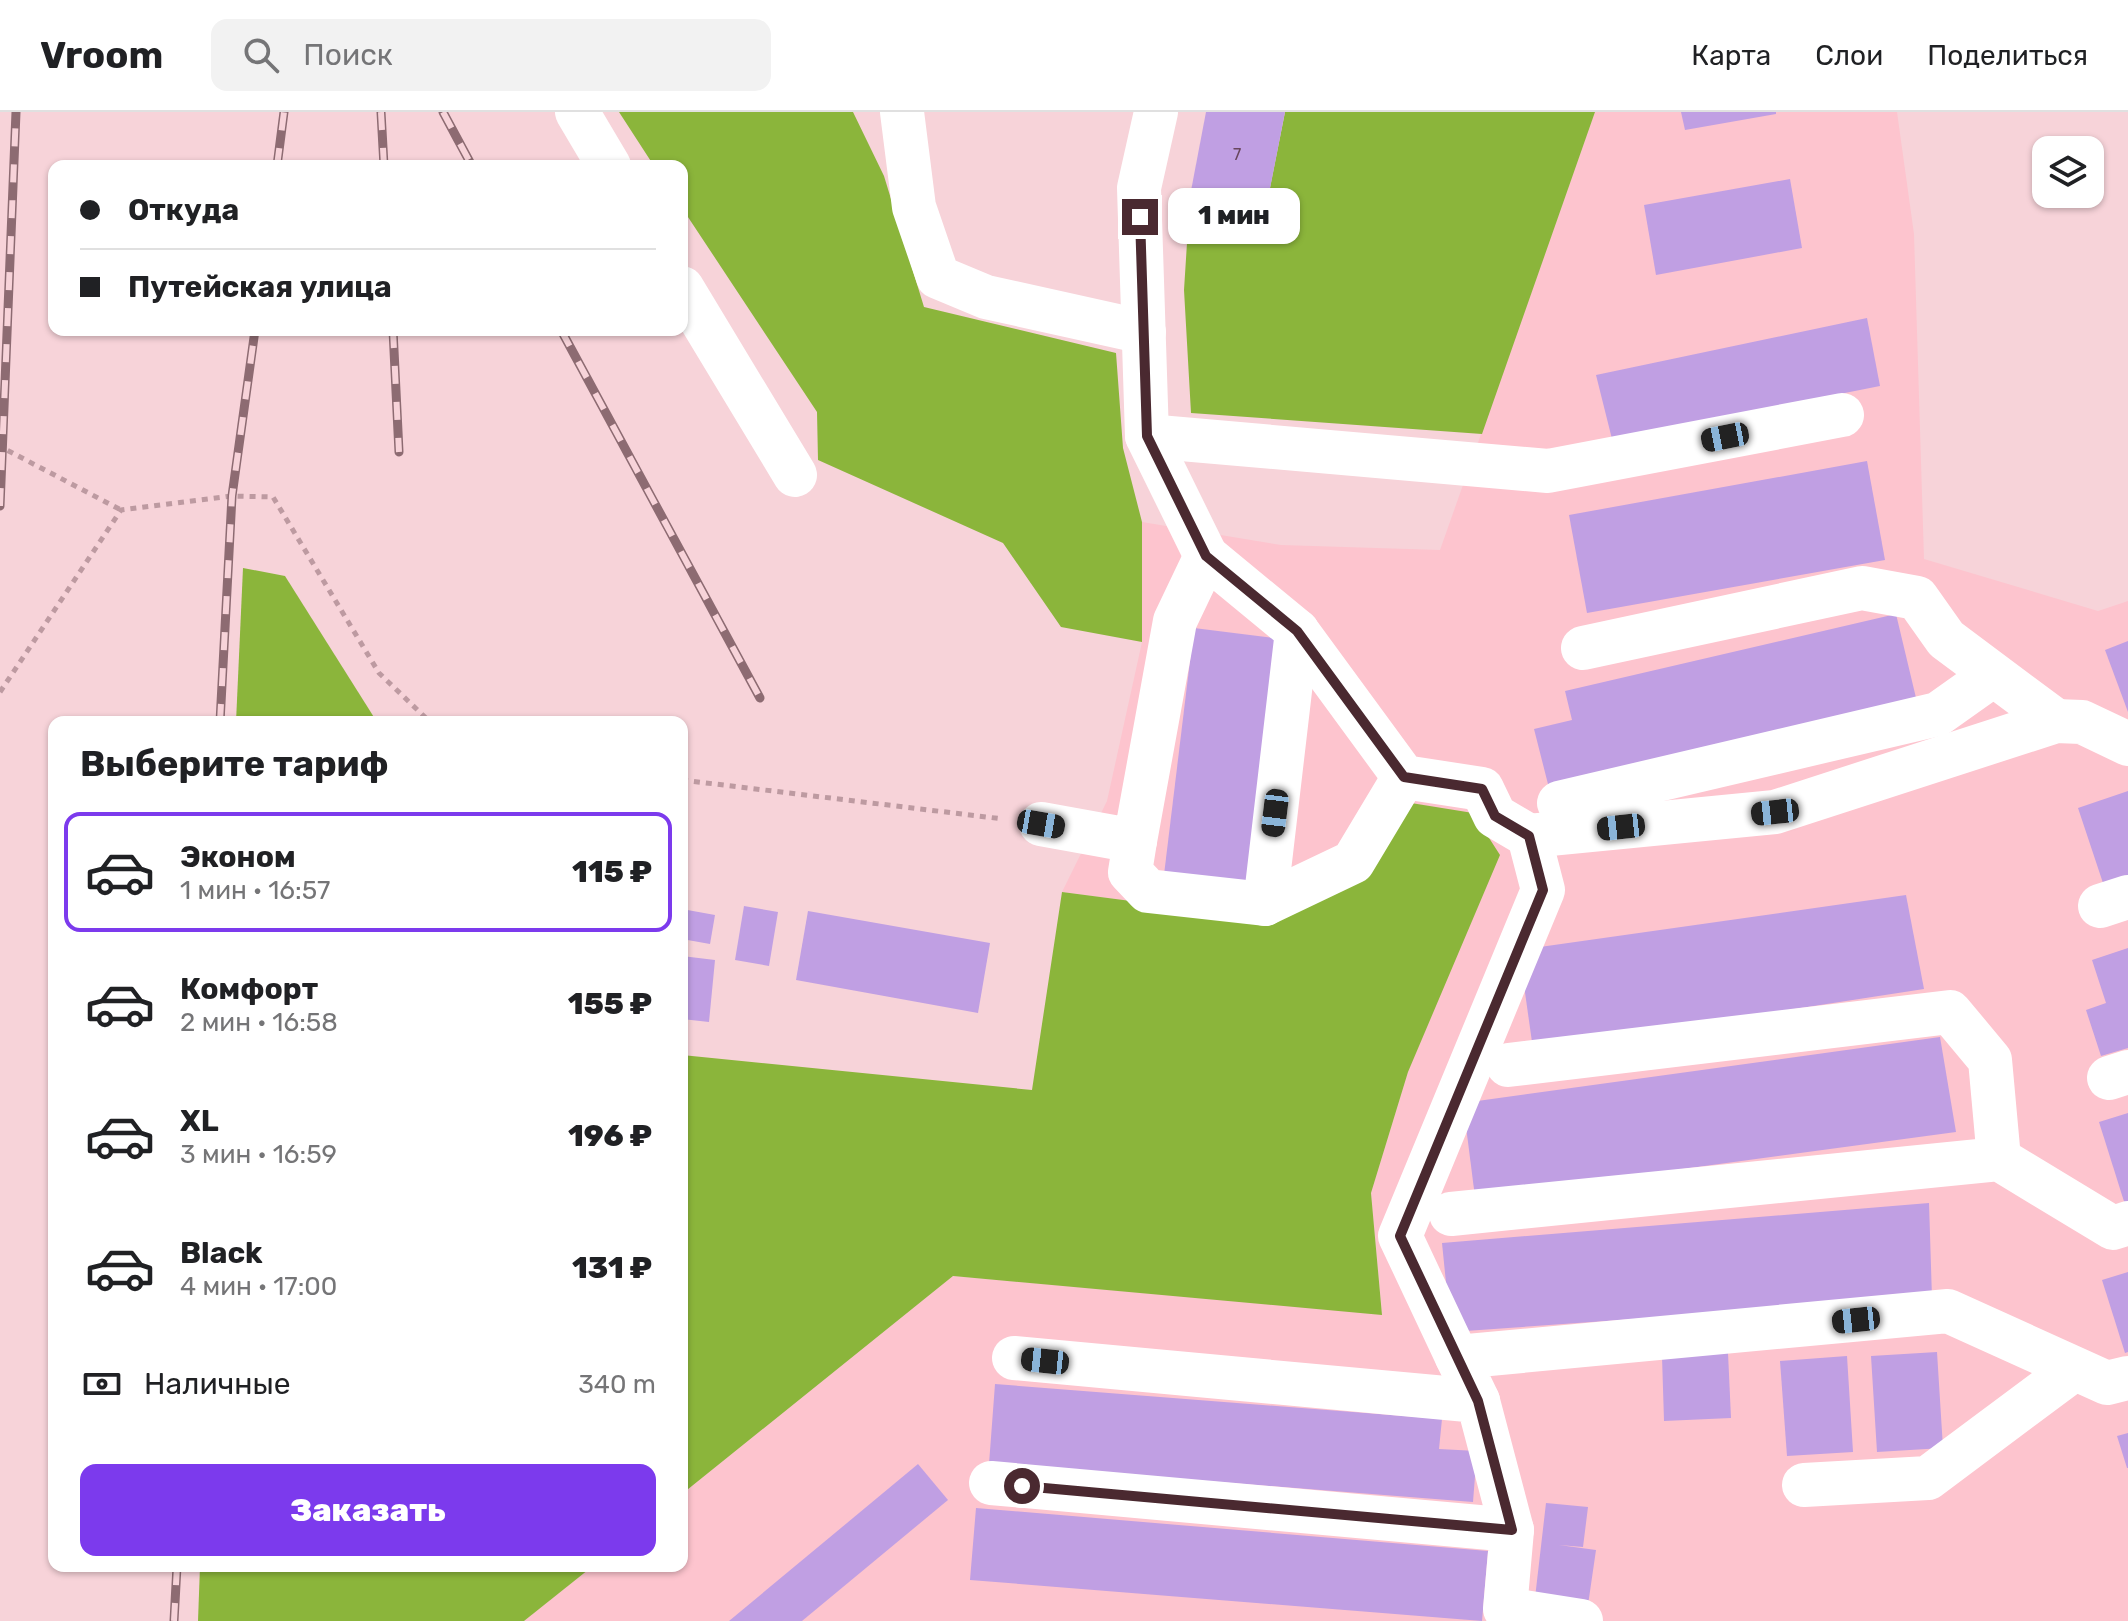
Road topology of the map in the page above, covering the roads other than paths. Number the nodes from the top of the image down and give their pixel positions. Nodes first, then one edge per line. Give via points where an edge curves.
1 (577, 112) edge
2 (902, 112) edge
3 (1156, 112) edge
4 (605, 160) edge
5 (688, 298) edge
6 (1144, 332) junction
7 (1842, 415) dead end
8 (1147, 436) junction
9 (795, 475) dead end
10 (1206, 556) junction
11 (1297, 631) junction
12 (1583, 648) dead end
13 (1993, 675) junction
14 (2056, 721) junction
15 (2128, 744) edge
16 (1404, 777) junction
17 (1559, 803) dead end
18 (1041, 824) road end
19 (1529, 836) junction
20 (1135, 841) junction
21 (1265, 904) junction
22 (1508, 1065) dead end
23 (1999, 1159) junction
24 (1451, 1214) dead end
25 (2128, 1223) edge
26 (1457, 1357) junction
27 (1014, 1358) dead end
28 (2074, 1369) junction
29 (2128, 1378) edge
30 (1478, 1401) junction
31 (991, 1483) dead end
32 (1804, 1485) dead end
33 (1512, 1530) junction
34 (1505, 1615) edge
35 (1581, 1621) edge

1 - 4 street
2 - 6 street via 914,207 938,277 986,297
3 - 6 street via 1139,188
5 - 9 street
6 - 8 street
7 - 8 street via 1548,471
8 - 10 street
10 - 11 street
10 - 20 street via 1175,621
11 - 16 street
11 - 21 street
12 - 13 street via 1862,588 1917,598 1946,639
13 - 14 street
13 - 17 street via 1938,714
14 - 15 street via 2082,722
14 - 19 street via 1775,812
16 - 19 street via 1482,789 1495,816
16 - 21 street via 1353,862
18 - 20 street
19 - 26 street via 1543,890 1400,1236
20 - 21 street via 1130,872 1148,891
22 - 23 street via 1950,1012 1990,1060
23 - 24 street
23 - 25 street via 2113,1228
26 - 28 street via 1948,1311
26 - 30 street
27 - 30 street
28 - 29 street via 2107,1383
28 - 32 street via 1928,1478
30 - 33 street
31 - 33 street
33 - 34 street
34 - 35 street

